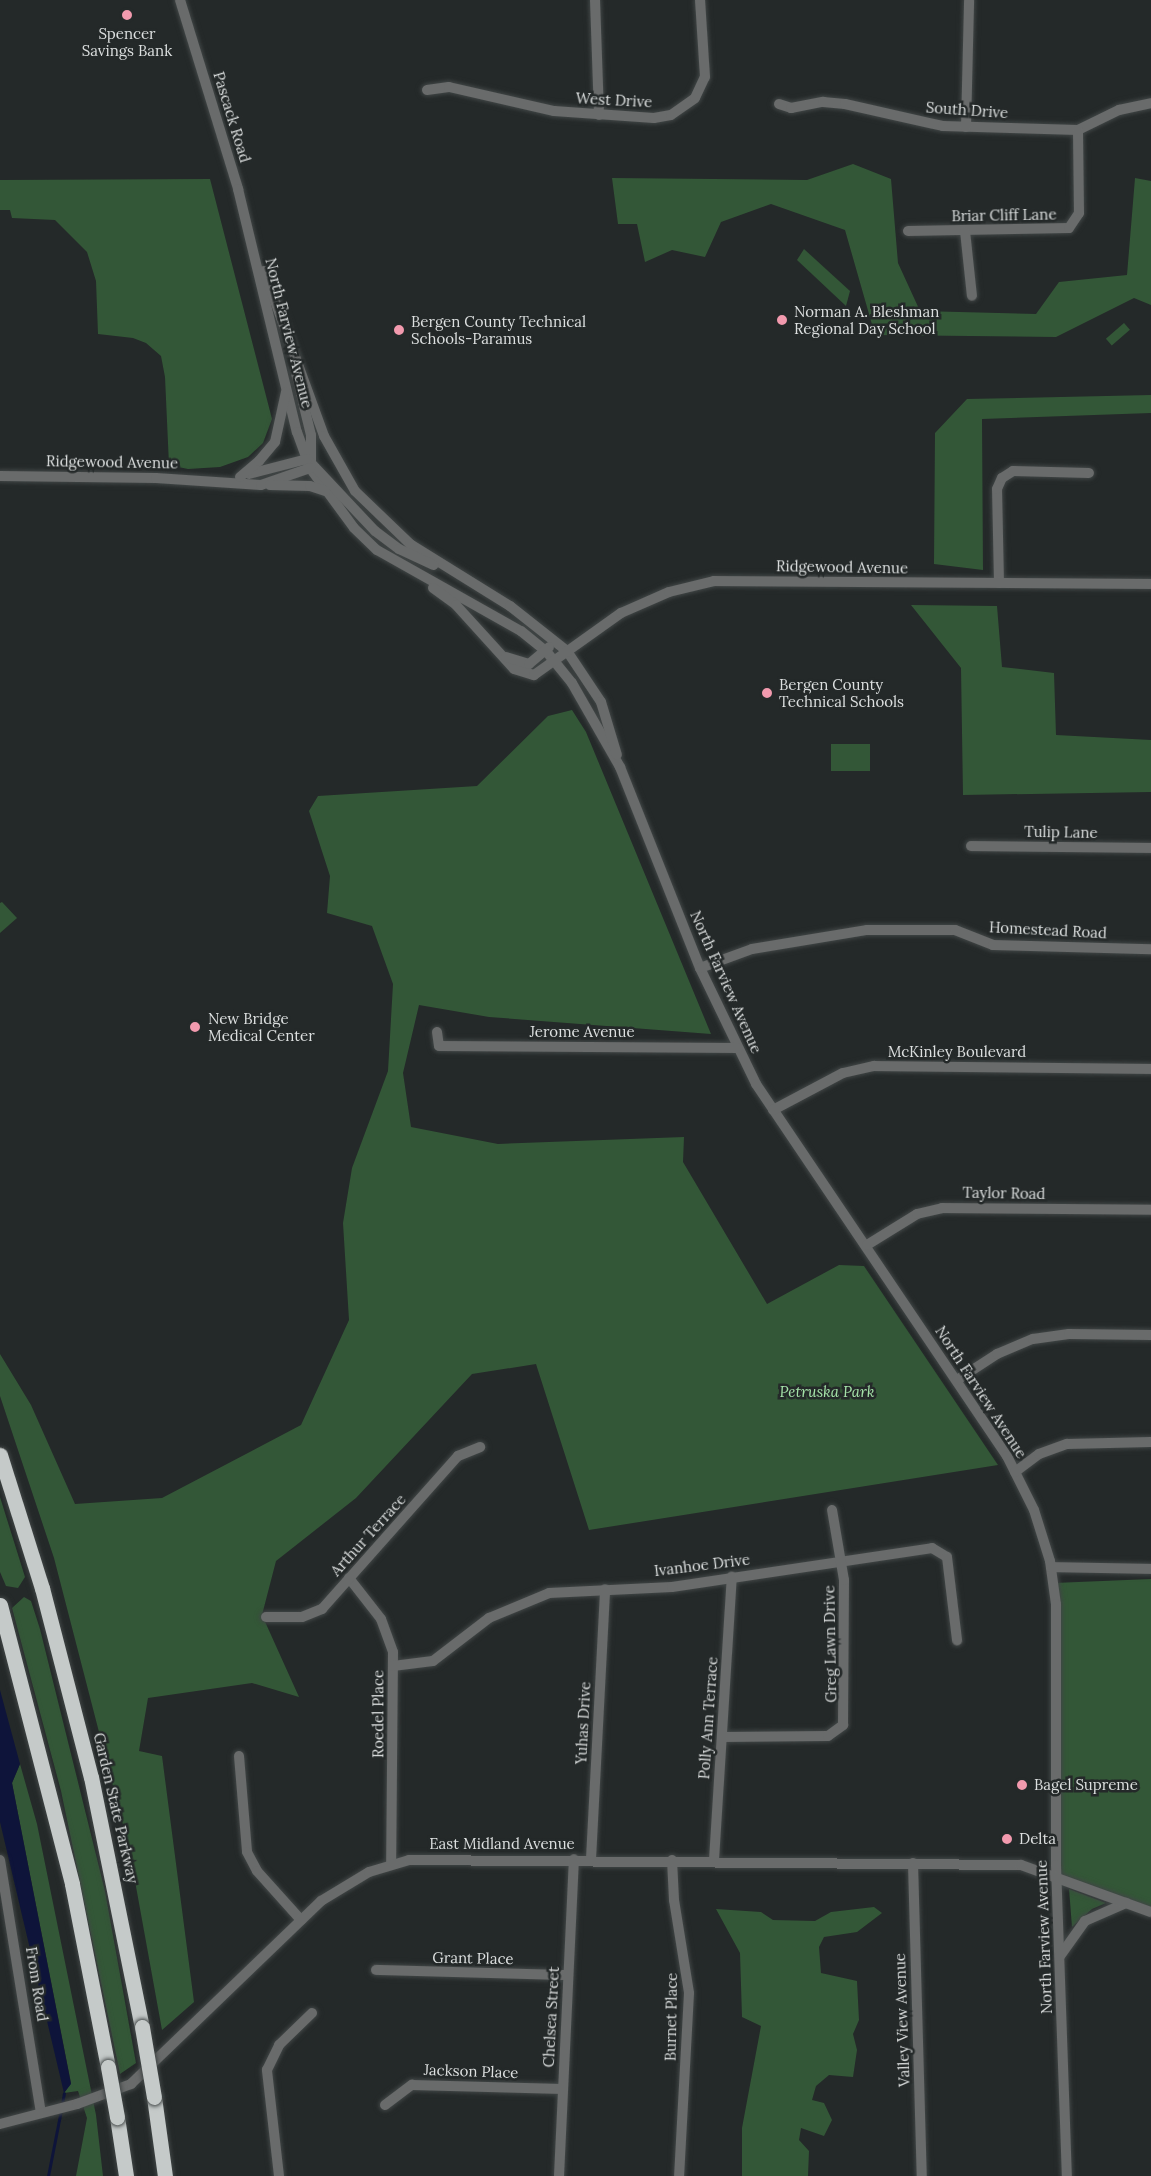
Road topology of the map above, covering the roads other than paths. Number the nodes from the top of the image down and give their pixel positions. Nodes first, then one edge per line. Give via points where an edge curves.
1 (180, 0) edge
2 (595, 0) edge
3 (700, 0) edge
4 (969, 0) edge
5 (428, 90) dead end
6 (1151, 103) edge
7 (779, 104) dead end
8 (599, 115) junction
9 (966, 127) junction
10 (1078, 130) junction
11 (908, 231) dead end
12 (965, 231) junction
13 (252, 245) junction
14 (274, 292) junction
15 (972, 296) dead end
16 (287, 383) junction
17 (310, 463) junction
18 (1089, 473) dead end
19 (0, 476) edge
20 (240, 477) junction
21 (222, 480) junction
22 (261, 484) junction
23 (325, 491) junction
24 (453, 572) junction
25 (421, 578) junction
26 (999, 583) junction
27 (1151, 584) edge
28 (554, 640) junction
29 (546, 651) junction
30 (567, 651) junction
31 (503, 656) junction
32 (556, 662) junction
33 (620, 767) junction
34 (971, 846) dead end
35 (1151, 848) edge
36 (1151, 949) edge
37 (700, 968) junction
38 (437, 1032) dead end
39 (738, 1048) junction
40 (1151, 1069) edge
41 (773, 1110) junction
42 (1151, 1209) edge
43 (867, 1245) junction
44 (1151, 1335) edge
45 (957, 1380) junction
46 (1151, 1442) edge
47 (480, 1447) dead end
48 (0, 1455) edge
49 (1015, 1473) junction
50 (832, 1510) dead end
51 (842, 1561) junction
52 (1051, 1566) junction
53 (1151, 1569) edge
54 (732, 1577) junction
55 (349, 1578) junction
56 (605, 1589) junction
57 (0, 1605) edge
58 (266, 1617) dead end
59 (957, 1640) dead end
60 (393, 1666) junction
61 (722, 1737) junction
62 (239, 1756) dead end
63 (574, 1859) junction
64 (591, 1859) junction
65 (0, 1860) edge
66 (672, 1860) junction
67 (714, 1860) junction
68 (913, 1863) junction
69 (392, 1864) junction
70 (1057, 1876) junction
71 (1126, 1902) junction
72 (1151, 1912) edge
73 (301, 1920) junction
74 (1059, 1956) junction
75 (376, 1970) dead end
76 (568, 1975) junction
77 (312, 2013) dead end
78 (563, 2089) junction
79 (385, 2105) dead end
80 (41, 2113) junction
81 (0, 2124) edge
82 (126, 2176) edge
83 (165, 2176) edge
84 (279, 2176) edge
85 (559, 2176) edge
86 (679, 2176) edge
87 (922, 2176) edge
88 (1067, 2176) edge

1 - 13 street, Pascack Road
2 - 8 street
3 - 8 street, West Drive via 706,66 695,98 660,118
4 - 9 street
5 - 8 street, West Drive via 449,87 525,107
6 - 10 street, South Drive via 1119,110
7 - 9 street, South Drive via 791,108 845,104 920,122
9 - 10 street, South Drive
10 - 12 street, Briar Cliff Lane via 1079,213 1075,224 1062,230
11 - 12 street, Briar Cliff Lane
12 - 15 street
13 - 14 street, North Farview Avenue
13 - 16 street, North Farview Avenue
14 - 17 street via 304,404
14 - 24 street, North Farview Avenue via 324,436 355,491 410,544
16 - 17 street, North Farview Avenue
16 - 20 street via 275,442
17 - 20 street, Ridgewood Avenue
17 - 22 street, Ridgewood Avenue
17 - 23 street, North Farview Avenue
17 - 24 street via 375,531 419,560
18 - 26 street via 1013,471 1002,478 997,489
19 - 21 street, Ridgewood Avenue
20 - 21 street, Ridgewood Avenue
21 - 22 street, Ridgewood Avenue
22 - 23 street via 310,486
23 - 25 street, North Farview Avenue via 377,550
24 - 28 street, North Farview Avenue via 510,606
25 - 29 street, North Farview Avenue via 474,602
25 - 31 street via 456,605
26 - 27 street, Ridgewood Avenue
26 - 30 street, Ridgewood Avenue via 714,581 644,601
28 - 29 street
28 - 30 street, North Farview Avenue
29 - 31 street via 529,664
29 - 32 street, North Farview Avenue
30 - 32 street, Ridgewood Avenue
30 - 33 street, North Farview Avenue via 602,702
31 - 32 street, Ridgewood Avenue via 525,675 534,675
32 - 33 street, North Farview Avenue via 585,702
33 - 37 street, North Farview Avenue
34 - 35 street, Tulip Lane
36 - 37 street, Homestead Road via 993,945 955,930 867,930 752,949
37 - 39 street, North Farview Avenue
38 - 39 street, Jerome Avenue via 439,1046
39 - 41 street, North Farview Avenue
40 - 41 street, McKinley Boulevard via 874,1066 843,1072
41 - 43 street, North Farview Avenue
42 - 43 street, Taylor Road via 942,1208 917,1214
43 - 45 street, North Farview Avenue
44 - 45 street via 1069,1334 1033,1339 997,1354
45 - 49 street, North Farview Avenue
46 - 49 street via 1067,1444 1039,1454
47 - 55 street, Arthur Terrace via 458,1456
48 - 83 highway, Garden State Parkway, bridge via 42,1588 91,1777 142,2027
49 - 52 street, North Farview Avenue via 1034,1510
50 - 51 street, Greg Lawn Drive
51 - 54 street, Ivanhoe Drive
51 - 59 street, Ivanhoe Drive via 932,1548 944,1553
51 - 61 street, Greg Lawn Drive via 843,1725 828,1736
52 - 53 street
52 - 70 street, North Farview Avenue via 1056,1604
54 - 56 street, Ivanhoe Drive via 672,1587
54 - 61 street, Polly Ann Terrace
55 - 58 street, Arthur Terrace via 320,1611 302,1617
55 - 60 street, Roedel Place via 386,1628
56 - 60 street, Ivanhoe Drive via 538,1596 489,1618 433,1661
56 - 64 street, Yuhas Drive
57 - 82 highway, bridge via 76,1903
60 - 69 street, Roedel Place
61 - 67 street, Polly Ann Terrace
62 - 73 street via 247,1852 257,1871
63 - 64 street, East Midland Avenue
63 - 69 street, East Midland Avenue via 438,1857
63 - 76 street, Chelsea Street
64 - 66 street, East Midland Avenue
65 - 80 street, From Road
66 - 67 street, East Midland Avenue
66 - 86 street, Burnet Place via 674,1900 689,1993
67 - 68 street, East Midland Avenue
68 - 70 street, East Midland Avenue via 1021,1865
68 - 87 street, Valley View Avenue
69 - 73 street, East Midland Avenue via 337,1889
70 - 71 street, East Midland Avenue
70 - 74 street, North Farview Avenue
71 - 72 street, East Midland Avenue
71 - 74 street via 1085,1921
73 - 80 street, East Midland Avenue via 131,2084
74 - 88 street, North Farview Avenue
75 - 76 street, Grant Place
76 - 78 street, Chelsea Street
77 - 84 street via 279,2045 267,2070
78 - 79 street, Jackson Place via 412,2085
78 - 85 street, Chelsea Street
80 - 81 street, East Midland Avenue

